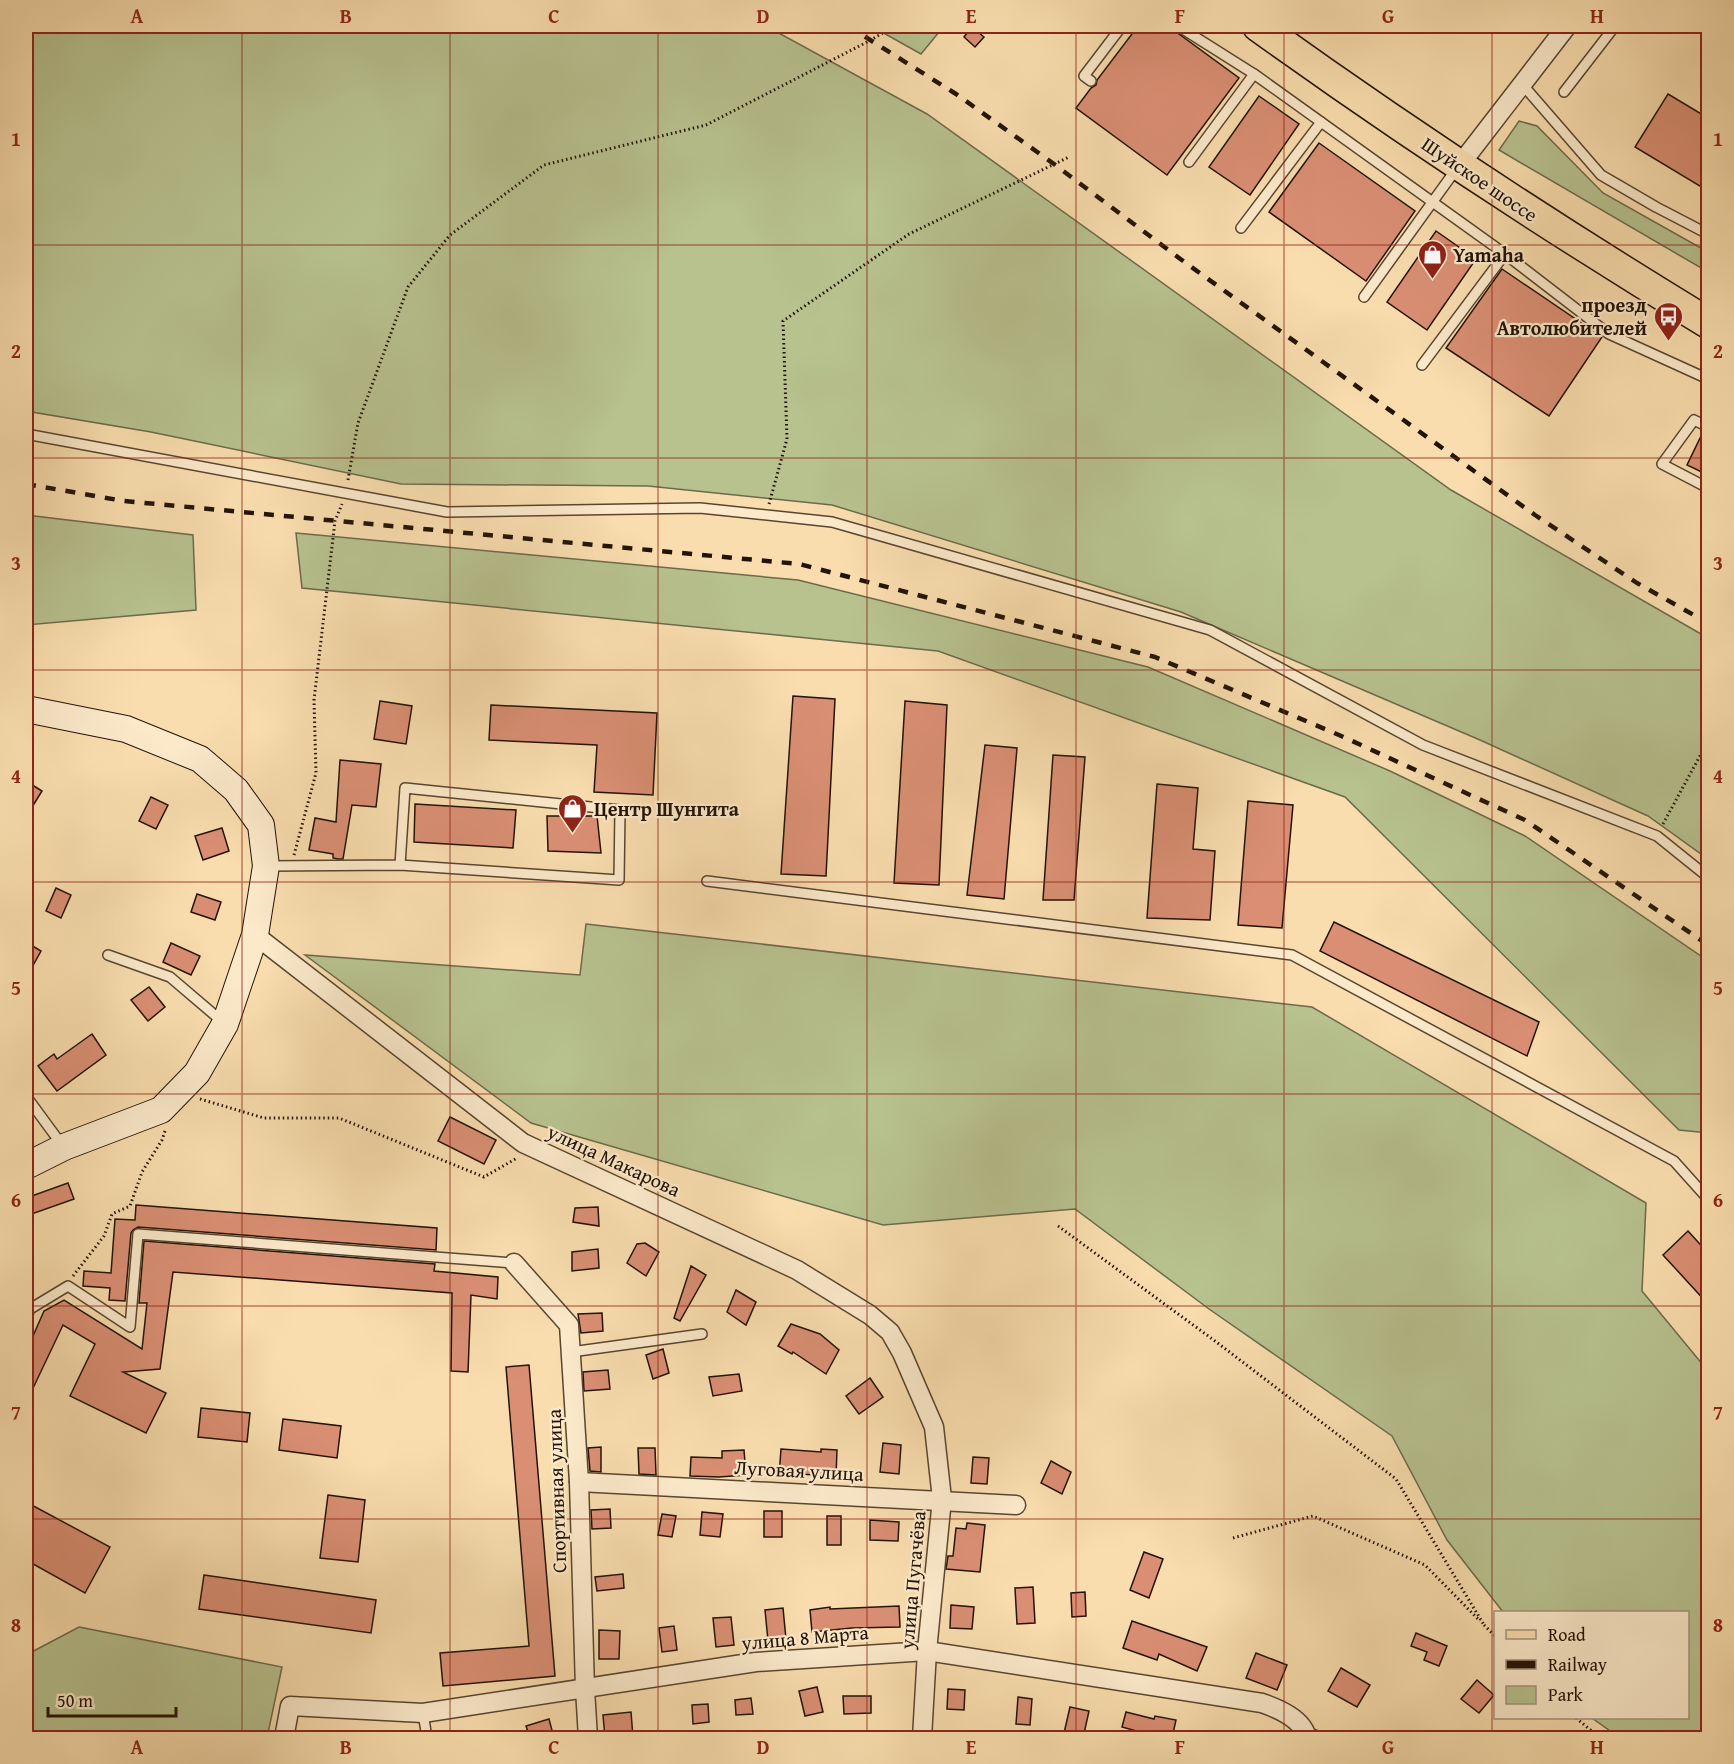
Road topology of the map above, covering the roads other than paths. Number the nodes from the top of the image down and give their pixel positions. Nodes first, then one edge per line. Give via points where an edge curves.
1 (1122, 26) edge
2 (1178, 26) edge
3 (1258, 26) edge
4 (1615, 26) edge
5 (1564, 27) edge
6 (1254, 74) junction
7 (1091, 81) dead end
8 (1522, 84) junction
9 (1564, 92) dead end
10 (1321, 122) junction
11 (1189, 162) dead end
12 (1459, 166) junction
13 (1432, 202) junction
14 (1241, 228) dead end
15 (1708, 234) edge
16 (1505, 254) junction
17 (1364, 297) dead end
18 (1708, 323) edge
19 (1422, 365) dead end
20 (1708, 379) edge
21 (1708, 427) edge
22 (26, 434) edge
23 (1708, 488) edge
24 (26, 710) edge
25 (400, 865) junction
26 (266, 866) junction
27 (1708, 877) edge
28 (707, 881) dead end
29 (255, 935) junction
30 (108, 955) dead end
31 (225, 1024) junction
32 (26, 1096) edge
33 (64, 1147) junction
34 (26, 1166) edge
35 (1708, 1199) edge
36 (514, 1263) joint
37 (26, 1319) edge
38 (702, 1334) dead end
39 (571, 1352) junction
40 (934, 1427) joint
41 (579, 1482) junction
42 (942, 1499) junction
43 (1016, 1505) dead end
44 (927, 1651) junction
45 (585, 1689) junction
46 (423, 1713) junction
47 (1306, 1735) edge
48 (284, 1738) edge
49 (427, 1738) edge
50 (588, 1738) edge
51 (922, 1738) edge
52 (1323, 1738) edge

1 - 7 lane via 1084,76
2 - 6 lane
3 - 12 main road, Шуйское шоссе
4 - 9 lane
5 - 8 street
6 - 10 lane
6 - 11 lane
8 - 12 street
8 - 15 lane via 1601,175
10 - 13 lane
10 - 14 lane
12 - 13 lane
12 - 18 main road, Шуйское шоссе
13 - 16 lane
13 - 17 lane
16 - 19 lane
16 - 20 lane via 1609,334
21 - 23 lane via 1694,420 1662,464
22 - 27 lane via 447,512 700,508 832,522 1210,630 1423,746 1656,836
24 - 26 main road via 126,729 200,759 236,790 261,825
25 - 25 lane via 619,880 620,810 405,788
25 - 26 lane
26 - 29 main road
28 - 35 lane via 1292,955 1674,1161
29 - 31 main road
29 - 40 street, улица Макарова via 523,1143 797,1270 870,1315 890,1332
30 - 31 lane via 170,977
31 - 33 main road via 197,1073 161,1110
32 - 33 lane
33 - 34 main road
36 - 37 lane via 138,1233 130,1327 68,1286 30,1309
36 - 39 street, Спортивная улица via 569,1325
38 - 39 lane
39 - 41 street, Спортивная улица
40 - 42 street, улица Пугачёва
41 - 42 street, Луговая улица
41 - 45 street, Спортивная улица
42 - 43 street, Луговая улица
42 - 44 street, улица Пугачёва
44 - 45 street, улица 8 Марта via 756,1662
44 - 47 street, улица 8 Марта via 1262,1703 1283,1711
44 - 51 street, улица Пугачёва
45 - 46 street, улица 8 Марта
45 - 50 street, Спортивная улица
46 - 48 street, улица 8 Марта via 290,1706
46 - 49 lane
47 - 52 lane

